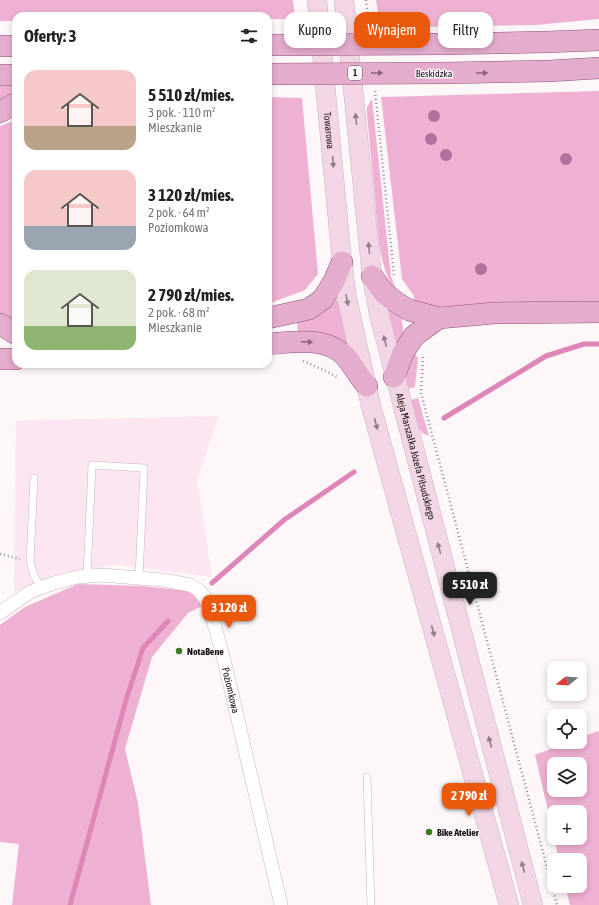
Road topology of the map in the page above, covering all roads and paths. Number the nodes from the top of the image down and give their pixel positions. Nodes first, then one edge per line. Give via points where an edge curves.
1 (317, 0) edge
2 (344, 0) edge
3 (599, 29) edge
4 (599, 40) edge
5 (546, 42) junction
6 (272, 45) edge
7 (0, 46) edge
8 (12, 46) edge
9 (599, 68) edge
10 (272, 74) edge
11 (0, 75) edge
12 (12, 75) edge
13 (12, 105) edge
14 (376, 106) dead end
15 (0, 112) edge
16 (342, 262) junction
17 (372, 276) junction
18 (395, 276) dead end
19 (599, 312) edge
20 (272, 317) edge
21 (439, 318) junction
22 (0, 324) edge
23 (12, 332) edge
24 (414, 336) junction
25 (272, 344) edge
26 (0, 359) edge
27 (12, 359) edge
28 (301, 360) dead end
29 (394, 377) junction
30 (338, 378) dead end
31 (366, 386) junction
32 (34, 478) dead end
33 (0, 554) edge
34 (14, 558) dead end
35 (86, 576) junction
36 (138, 578) junction
37 (42, 588) junction
38 (0, 613) edge
39 (366, 777) dead end
40 (281, 905) edge
41 (371, 905) edge
42 (509, 905) edge
43 (533, 905) edge
44 (557, 905) edge

1 -> 16 main road, Towarowa
17 -> 2 main road, Aleja Marszałka Józefa Piłsudskiego
3 - 5 main road
4 - 5 main road
5 - 6 main road, bridge
7 - 8 main road
10 -> 9 main road, Beskidzka / 1, bridge via 443,73
11 - 12 main road
13 - 15 main road
14 - 18 path
16 - 20 main road via 334,282 322,299 309,308
16 -> 31 main road via 347,299
17 - 21 main road via 384,293 396,302 409,310
29 -> 17 main road, Aleja Marszałka Józefa Piłsudskiego via 378,314
19 - 21 main road
21 - 24 main road
22 - 23 main road
24 - 29 main road via 403,353
24 - 44 path via 423,351 421,393
25 -> 31 main road via 323,343 335,348
26 - 27 main road
28 - 30 path
43 -> 29 main road, Aleja Marszałka Józefa Piłsudskiego
31 -> 42 main road
32 - 37 lane via 30,561 34,576
33 - 34 path
35 - 36 street, Poziomkowa
35 - 36 lane via 92,465 144,468
35 - 37 street, Poziomkowa
36 - 40 street, Poziomkowa via 190,585 199,590 205,598 225,664
37 - 38 street, Poziomkowa via 30,592
39 - 41 lane

